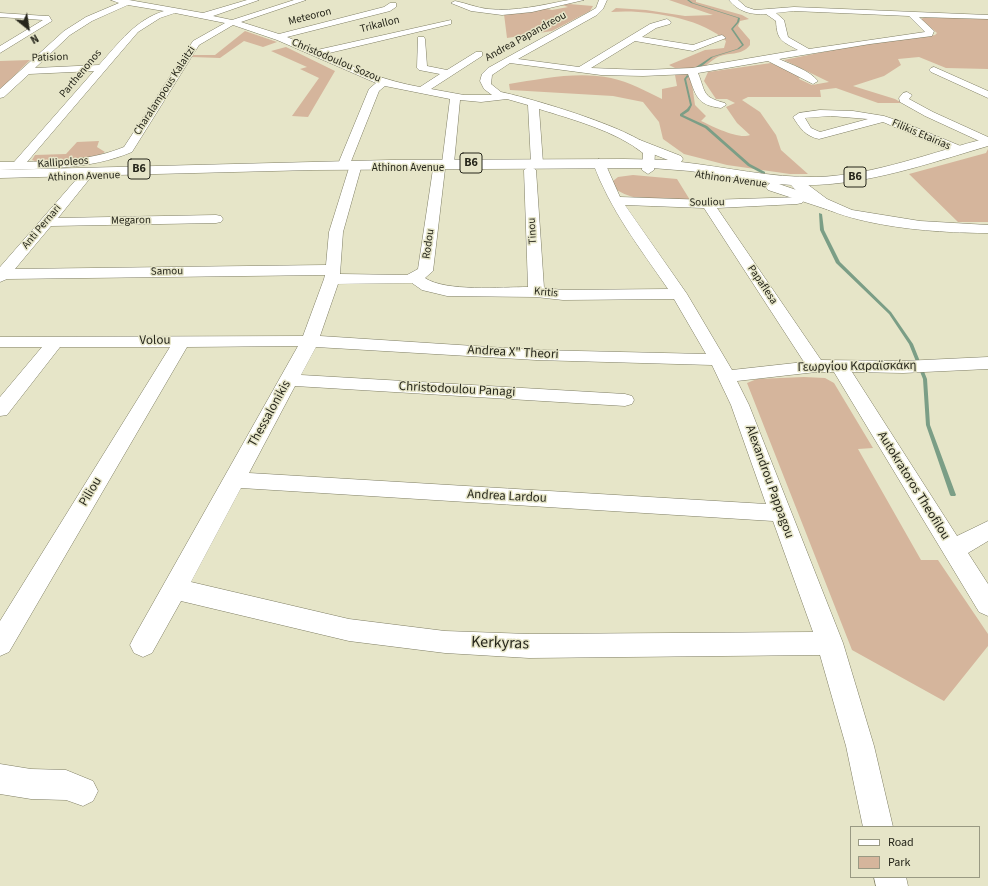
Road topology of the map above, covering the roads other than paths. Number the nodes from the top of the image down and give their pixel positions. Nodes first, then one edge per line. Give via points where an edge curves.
1 (115, 0) edge
2 (255, 0) edge
3 (302, 0) edge
4 (580, 0) edge
5 (593, 0) edge
6 (606, 0) edge
7 (733, 0) edge
8 (128, 2) junction
9 (453, 2) edge
10 (393, 5) dead end
11 (174, 6) junction
12 (937, 8) dead end
13 (768, 11) junction
14 (911, 14) junction
15 (0, 15) edge
16 (947, 15) junction
17 (202, 17) junction
18 (988, 17) edge
19 (448, 22) dead end
20 (667, 22) dead end
21 (231, 23) junction
22 (68, 33) junction
23 (26, 35) junction
24 (4, 36) dead end
25 (278, 37) junction
26 (633, 38) junction
27 (722, 38) dead end
28 (421, 39) dead end
29 (0, 50) edge
30 (808, 52) junction
31 (317, 53) junction
32 (479, 54) dead end
33 (771, 59) junction
34 (511, 61) junction
35 (101, 68) junction
36 (581, 70) junction
37 (934, 70) dead end
38 (25, 71) junction
39 (692, 71) junction
40 (448, 73) junction
41 (813, 81) dead end
42 (384, 82) junction
43 (421, 91) junction
44 (0, 95) edge
45 (907, 95) dead end
46 (988, 95) edge
47 (507, 96) junction
48 (455, 97) junction
49 (533, 105) junction
50 (721, 105) dead end
51 (883, 119) junction
52 (988, 141) edge
53 (640, 144) junction
54 (959, 150) junction
55 (102, 163) junction
56 (18, 165) junction
57 (0, 166) edge
58 (350, 166) junction
59 (444, 166) junction
60 (533, 166) junction
61 (600, 166) junction
62 (649, 167) junction
63 (905, 167) junction
64 (699, 168) junction
65 (0, 174) edge
66 (85, 177) junction
67 (0, 179) edge
68 (856, 182) junction
69 (766, 185) junction
70 (802, 187) junction
71 (839, 200) junction
72 (616, 201) junction
73 (708, 204) junction
74 (216, 219) dead end
75 (46, 222) junction
76 (988, 229) edge
77 (331, 275) junction
78 (1, 276) edge
79 (415, 278) junction
80 (536, 292) junction
81 (679, 294) junction
82 (182, 341) junction
83 (310, 341) junction
84 (0, 342) edge
85 (55, 342) junction
86 (988, 363) edge
87 (816, 366) junction
88 (840, 366) junction
89 (722, 368) junction
90 (289, 380) junction
91 (625, 400) dead end
92 (0, 410) edge
93 (234, 480) junction
94 (780, 513) junction
95 (988, 530) edge
96 (953, 550) junction
97 (175, 589) junction
98 (988, 605) edge
99 (830, 643) junction
100 (0, 644) edge
101 (143, 644) dead end
102 (0, 779) edge
103 (83, 791) dead end
104 (878, 826) edge

1 - 8 street, Christodoulou Sozou
2 - 17 street
3 - 21 street, Charalampous Kalaitzi
4 - 9 street via 512,13 480,11
5 - 6 street
6 - 34 street, Andrea Papandreou via 607,10 601,15
7 - 13 street via 746,10
8 - 11 street, Christodoulou Sozou via 156,8
8 - 22 street via 88,18
10 - 25 street, Meteoron via 387,9
11 - 17 street, Christodoulou Sozou
11 - 35 street, Parthenonos via 135,30
12 - 16 street
13 - 14 street via 794,9
13 - 30 street via 780,20 784,39
14 - 16 street
14 - 30 street via 930,31 930,34
15 - 23 street via 48,19
16 - 18 street
17 - 21 street, Christodoulou Sozou
19 - 31 street, Trikallon
20 - 26 street via 653,26
21 - 25 street, Christodoulou Sozou
21 - 55 street, Charalampous Kalaitzi via 193,46 130,146
22 - 23 street
22 - 38 street
23 - 24 street
23 - 29 street
25 - 31 street, Christodoulou Sozou
26 - 27 street via 692,48
26 - 36 street
28 - 40 street via 422,68
30 - 33 street
31 - 42 street, Christodoulou Sozou via 351,70
32 - 40 street
33 - 39 street
33 - 41 street
34 - 36 street
34 - 47 street, Andrea Papandreou via 488,72 484,82 493,92
35 - 38 street, Patision
35 - 56 street, Parthenonos
36 - 39 street via 643,73
37 - 46 street
38 - 44 street
39 - 50 street via 702,99 710,104
40 - 43 street
42 - 43 street, Christodoulou Sozou
42 - 58 street, Thessalonikis via 374,89
43 - 48 street, Christodoulou Sozou
45 - 52 street via 904,100
47 - 48 street, Christodoulou Sozou via 479,99
47 - 49 street, Christodoulou Sozou
48 - 59 street, Rodou
49 - 53 street, Christodoulou Sozou via 582,119
49 - 60 street, Tinou
51 - 51 street, Filikis Etairias via 856,114 811,113 799,117 807,130 819,136
51 - 54 street, Filikis Etairias
52 - 54 main road, B6
53 - 62 street via 649,152
53 - 64 main road
54 - 63 main road, B6
55 - 56 street, Kallipoleos
55 - 58 main road, Athinon Avenue / B6
55 - 65 main road, Athinon Avenue / B6
56 - 57 street, Kallipoleos
58 - 59 main road, Athinon Avenue / B6
58 - 66 main road, Athinon Avenue / B6
58 - 77 street, Thessalonikis via 336,232
59 - 60 main road, Athinon Avenue / B6
59 - 79 street, Rodou via 425,271
60 - 61 main road, Athinon Avenue / B6
60 - 80 street, Tinou
61 - 62 main road, Athinon Avenue / B6
61 - 72 street, Alexandrou Pappagou
62 - 64 main road, Athinon Avenue / B6
62 - 69 main road, Athinon Avenue / B6
63 - 68 main road, B6 via 883,176
63 - 70 main road, B6
64 - 70 main road, Athinon Avenue / B6
66 - 67 main road, Athinon Avenue / B6
66 - 75 street, Anti Pernari
68 - 70 main road, B6
68 - 71 main road
69 - 70 main road, Athinon Avenue / B6
69 - 71 main road
70 - 71 street
70 - 73 street, Souliou
71 - 76 street via 864,216 944,228
72 - 73 street, Souliou
72 - 81 street, Alexandrou Pappagou
73 - 87 street, Papaflesa
74 - 75 street, Megaron
75 - 78 street, Anti Pernari
77 - 78 street, Samou
77 - 79 street via 398,280
77 - 83 street, Thessalonikis
79 - 80 street, Kritis via 428,287 448,290
80 - 81 street, Kritis via 563,295
81 - 89 street, Alexandrou Pappagou
82 - 83 street, Volou
82 - 85 street, Volou
82 - 100 street, Piliou
83 - 89 street, Andrea X" Theori
83 - 90 street, Thessalonikis
84 - 85 street, Volou
85 - 92 street
86 - 88 street, Γεωργίου Καραϊσκάκη via 903,367
87 - 88 street, Γεωργίου Καραϊσκάκη
87 - 89 street, Γεωργίου Καραϊσκάκη
88 - 96 street, Autokratoros Theofilou
89 - 94 street, Alexandrou Pappagou via 740,405
90 - 91 street, Christodoulou Panagi
90 - 93 street, Thessalonikis
93 - 94 street, Andrea Lardou
93 - 97 street, Thessalonikis
94 - 99 street, Alexandrou Pappagou
95 - 96 street
96 - 98 street, Autokratoros Theofilou
97 - 99 street, Kerkyras via 349,630 445,642 529,646
97 - 101 street, Thessalonikis
99 - 104 street, Alexandrou Pappagou via 860,746
102 - 103 street via 31,784 66,785

